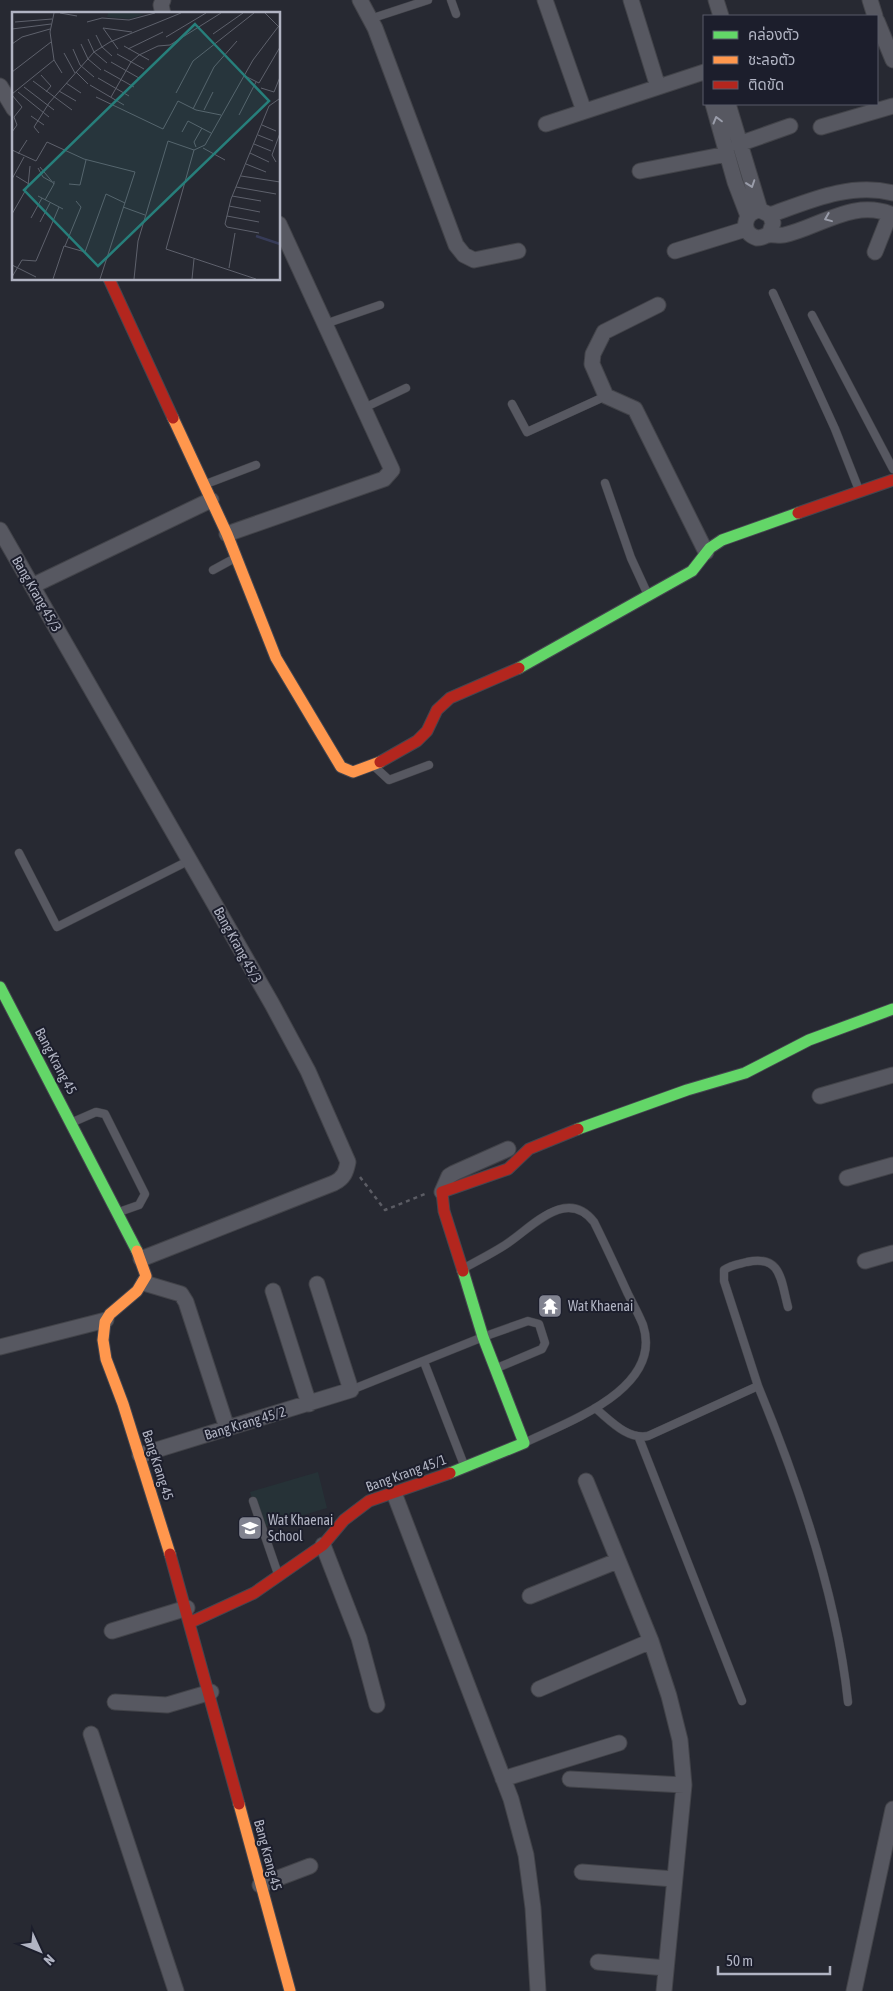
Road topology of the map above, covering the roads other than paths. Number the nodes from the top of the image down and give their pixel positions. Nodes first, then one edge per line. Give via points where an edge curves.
1 (163, 0) edge
2 (360, 0) edge
3 (428, 0) edge
4 (451, 0) edge
5 (545, 0) edge
6 (631, 0) edge
7 (716, 0) edge
8 (870, 0) edge
9 (163, 12) edge
10 (456, 14) dead end
11 (721, 15) edge
12 (874, 15) edge
13 (370, 19) junction
14 (878, 26) edge
15 (893, 60) edge
16 (703, 72) edge
17 (0, 86) edge
18 (658, 87) junction
19 (713, 105) edge
20 (728, 105) edge
21 (893, 106) edge
22 (12, 107) edge
23 (584, 111) junction
24 (546, 124) dead end
25 (790, 126) dead end
26 (821, 127) dead end
27 (739, 144) junction
28 (726, 154) junction
29 (640, 171) dead end
30 (852, 190) junction
31 (893, 193) edge
32 (854, 211) junction
33 (891, 215) edge
34 (756, 218) junction
35 (280, 226) edge
36 (769, 235) junction
37 (518, 251) dead end
38 (675, 251) dead end
39 (875, 252) dead end
40 (109, 280) edge
41 (773, 293) dead end
42 (380, 305) dead end
43 (658, 306) dead end
44 (812, 315) dead end
45 (325, 324) junction
46 (406, 388) dead end
47 (606, 396) junction
48 (512, 404) dead end
49 (364, 408) junction
50 (256, 465) dead end
51 (893, 469) edge
52 (605, 483) dead end
53 (892, 483) edge
54 (205, 485) junction
55 (860, 492) junction
56 (211, 500) junction
57 (0, 530) edge
58 (227, 534) junction
59 (706, 552) junction
60 (237, 558) junction
61 (213, 570) dead end
62 (32, 586) junction
63 (648, 596) junction
64 (429, 765) dead end
65 (374, 766) junction
66 (20, 853) dead end
67 (190, 860) junction
68 (0, 987) edge
69 (893, 1009) edge
70 (893, 1075) edge
71 (820, 1096) dead end
72 (71, 1123) junction
73 (508, 1149) dead end
74 (893, 1164) edge
75 (847, 1178) dead end
76 (442, 1189) junction
77 (117, 1213) junction
78 (893, 1253) edge
79 (141, 1259) junction
80 (866, 1261) dead end
81 (462, 1269) junction
82 (144, 1283) junction
83 (317, 1284) dead end
84 (273, 1291) dead end
85 (788, 1307) dead end
86 (106, 1320) junction
87 (483, 1337) junction
88 (0, 1347) edge
89 (424, 1362) junction
90 (495, 1368) junction
91 (758, 1386) junction
92 (351, 1390) junction
93 (309, 1404) junction
94 (595, 1408) junction
95 (228, 1428) junction
96 (639, 1438) junction
97 (524, 1443) junction
98 (140, 1455) junction
99 (465, 1468) junction
100 (586, 1481) dead end
101 (394, 1493) junction
102 (253, 1501) dead end
103 (323, 1545) junction
104 (618, 1561) junction
105 (278, 1576) junction
106 (530, 1596) dead end
107 (189, 1615) junction
108 (112, 1631) dead end
109 (651, 1641) junction
110 (539, 1689) dead end
111 (211, 1692) junction
112 (742, 1701) dead end
113 (115, 1702) dead end
114 (848, 1702) dead end
115 (377, 1705) dead end
116 (91, 1734) dead end
117 (620, 1744) dead end
118 (503, 1779) junction
119 (570, 1779) dead end
120 (684, 1785) junction
121 (893, 1809) edge
122 (310, 1866) dead end
123 (582, 1872) dead end
124 (674, 1880) junction
125 (260, 1884) junction
126 (598, 1962) dead end
127 (666, 1968) junction
128 (176, 1991) edge
129 (290, 1991) edge
130 (538, 1991) edge
131 (664, 1991) edge
132 (854, 1991) edge

1 - 9 street
2 - 13 street
3 - 13 lane
4 - 10 lane
5 - 23 street
6 - 18 street
7 - 11 street
8 - 12 street
13 - 37 street via 456,245 474,260
14 - 15 street
16 - 18 street
17 - 22 street
18 - 23 street
28 -> 19 street
20 - 27 street
21 - 26 street
23 - 24 street
25 - 27 street
27 -> 34 street
28 - 29 street
28 - 34 street
30 - 31 street
30 - 32 street
30 - 34 street
32 - 33 street
32 -> 36 street via 784,235
33 - 39 street
34 - 36 street via 773,223
34 - 36 street via 750,235 757,238
34 - 38 street
35 - 45 street
40 - 54 street
41 - 55 lane
42 - 45 lane
43 - 47 street via 604,332 598,342 592,364
44 - 51 lane
45 - 49 street
46 - 49 lane
47 - 48 lane via 527,432
47 - 59 street via 635,409
49 - 58 street via 392,470 389,476
50 - 54 lane
52 - 63 lane
53 - 55 street
54 - 56 street
55 - 59 street via 722,540
56 - 58 street
56 - 62 street
57 - 62 street, Bang Krang 45/3
58 - 60 street
59 - 63 street via 692,571
60 - 61 lane
60 - 65 street via 276,658 340,766 354,772
62 - 67 street, Bang Krang 45/3
63 - 65 street via 529,664 450,698 437,710 427,731 417,741
64 - 65 lane via 389,780
66 - 67 lane via 57,927
67 - 79 street, Bang Krang 45/3 via 308,1071 348,1162 347,1171 334,1183
68 - 72 street, Bang Krang 45
69 - 76 street via 809,1040 744,1073 554,1138 529,1149 508,1169
70 - 71 street
72 - 77 street, Bang Krang 45
72 - 77 lane via 96,1112 105,1114 145,1194 139,1205
73 - 76 street via 454,1173
74 - 75 street
76 - 81 street via 444,1211
77 - 79 street, Bang Krang 45
78 - 80 street
79 - 82 street, Bang Krang 45 via 146,1276
81 - 87 street
81 - 94 lane, Bang Krang 45/1 via 506,1245 556,1210 578,1207 589,1215 643,1325 646,1339 642,1363 634,1377
82 - 86 street
82 - 95 street via 181,1294 186,1302
83 - 92 street
84 - 93 street
85 - 91 lane via 778,1271 772,1264 757,1260 724,1270 724,1281
86 - 88 street
86 - 98 street, Bang Krang 45 via 104,1350
87 - 89 lane
87 - 90 street
87 - 90 lane via 528,1321 539,1324 545,1343 542,1350
89 - 92 lane
89 - 99 lane
90 - 97 street
91 - 96 lane
91 - 114 lane via 797,1487 836,1619
92 - 93 street, Bang Krang 45/2
93 - 95 street, Bang Krang 45/2
94 - 96 lane
94 - 97 lane, Bang Krang 45/1
95 - 98 street, Bang Krang 45/2
96 - 112 lane
97 - 99 street, Bang Krang 45/1
98 - 107 street, Bang Krang 45
99 - 101 street, Bang Krang 45/1
100 - 104 street
101 - 103 street, Bang Krang 45/1 via 369,1501 355,1511
101 - 118 street
102 - 105 lane
103 - 105 street, Bang Krang 45/1
103 - 115 street via 359,1638
104 - 106 street
104 - 109 street
105 - 107 street, Bang Krang 45/1 via 254,1593
107 - 108 street
107 - 111 street, Bang Krang 45
109 - 110 street
109 - 120 street via 680,1740
111 - 113 street via 167,1705
111 - 125 street, Bang Krang 45
116 - 128 street
117 - 118 street
118 - 130 street via 526,1855
119 - 120 street
120 - 124 street
121 - 132 street
122 - 125 street
123 - 124 street
124 - 127 street
125 - 129 street, Bang Krang 45
126 - 127 street
127 - 131 street

